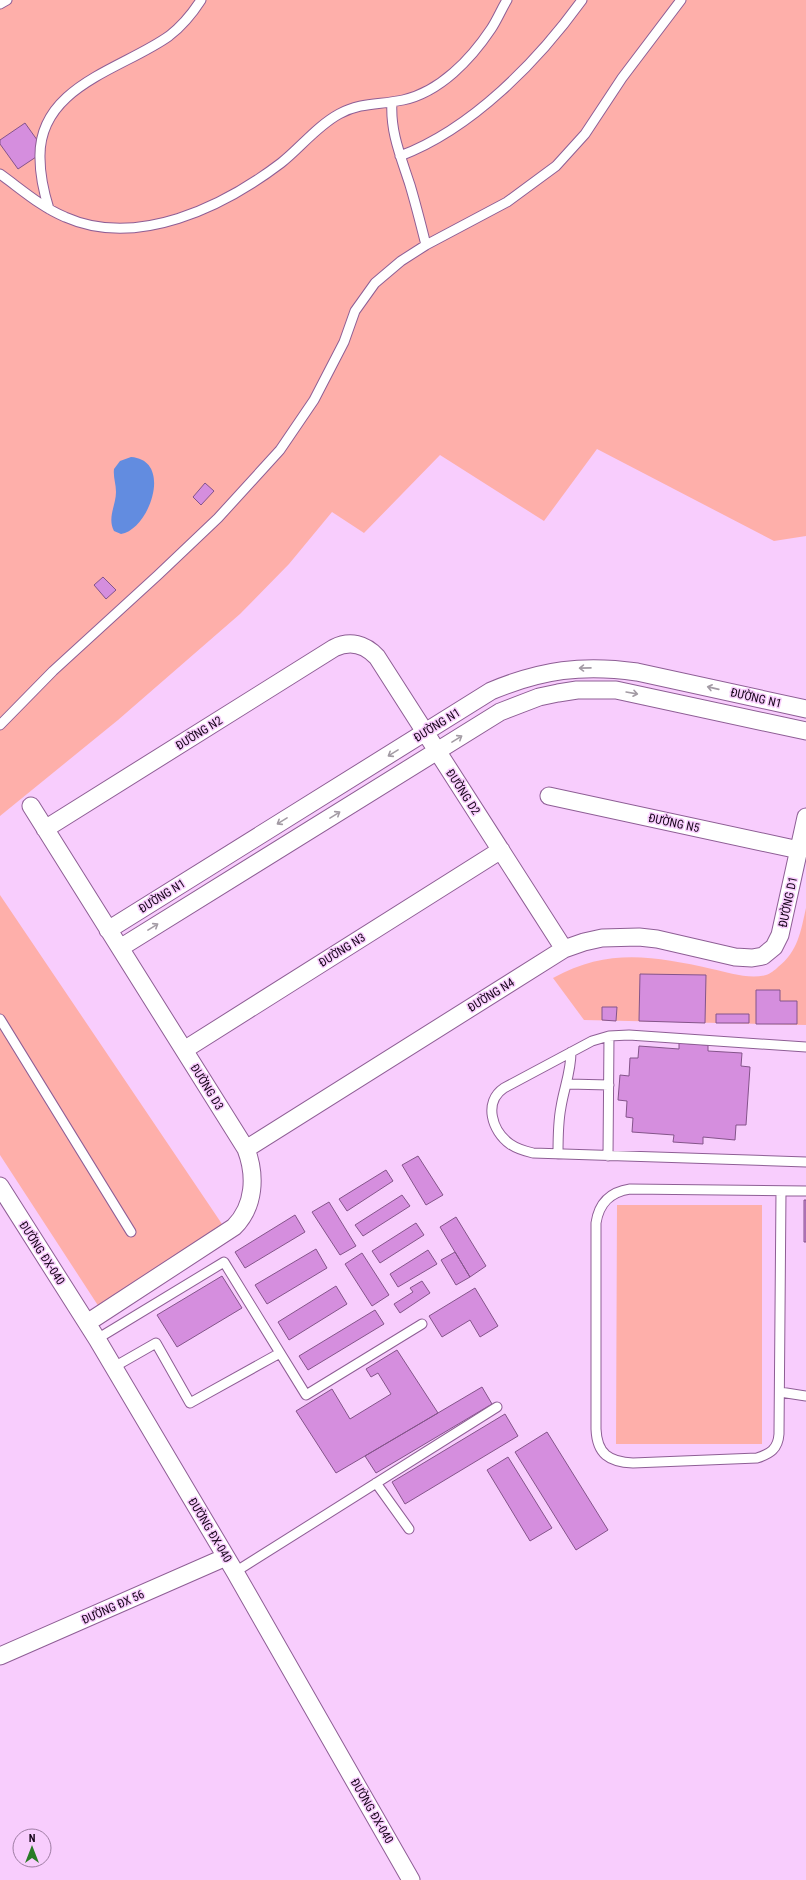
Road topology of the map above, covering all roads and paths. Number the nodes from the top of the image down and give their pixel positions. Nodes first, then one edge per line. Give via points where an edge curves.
1 (7, 0) edge
2 (201, 0) edge
3 (507, 0) edge
4 (582, 0) edge
5 (681, 0) edge
6 (0, 4) edge
7 (392, 102) junction
8 (400, 156) junction
9 (0, 174) edge
10 (48, 209) junction
11 (426, 244) junction
12 (354, 644) joint
13 (806, 709) edge
14 (0, 725) edge
15 (806, 731) edge
16 (425, 732) junction
17 (438, 752) junction
18 (549, 796) dead end
19 (31, 806) dead end
20 (806, 817) edge
21 (45, 829) junction
22 (500, 850) junction
23 (799, 850) junction
24 (108, 930) junction
25 (120, 948) junction
26 (564, 949) junction
27 (763, 956) joint
28 (0, 1019) edge
29 (609, 1036) junction
30 (806, 1047) edge
31 (184, 1050) junction
32 (571, 1052) junction
33 (568, 1084) junction
34 (609, 1085) junction
35 (246, 1149) junction
36 (558, 1154) junction
37 (608, 1156) junction
38 (806, 1162) edge
39 (0, 1186) edge
40 (781, 1191) junction
41 (806, 1191) edge
42 (131, 1232) dead end
43 (87, 1322) junction
44 (422, 1324) dead end
45 (97, 1339) junction
46 (280, 1352) junction
47 (114, 1367) junction
48 (780, 1392) junction
49 (806, 1396) edge
50 (497, 1407) dead end
51 (376, 1483) junction
52 (409, 1529) dead end
53 (226, 1557) junction
54 (235, 1572) junction
55 (0, 1656) edge
56 (411, 1880) edge

1 - 6 lane
2 - 10 lane via 190,16 169,36 89,80 57,108 44,131 40,158
3 - 7 lane via 480,45 451,74 417,95
4 - 8 lane via 548,44 503,89 439,138
5 - 11 lane via 622,78 585,134 556,166 507,202
7 - 8 lane via 392,129
7 - 10 lane via 364,104 338,115 281,162 240,190 200,209 159,224 130,229 97,227 76,222
8 - 11 lane
9 - 10 lane
11 - 14 lane via 387,272 364,297 355,311 330,372 314,400 297,428 262,471 218,518 158,576 85,640
12 - 16 street, ĐƯỜNG D2 via 367,648 377,657
12 - 21 street, ĐƯỜNG N2 via 343,644 334,648
13 -> 16 street, ĐƯỜNG N1 via 637,672 610,668 576,668 511,682 491,691
17 -> 15 street, ĐƯỜNG N1 via 500,712 539,698 577,690 616,690 635,693
16 - 17 street, ĐƯỜNG D2
16 -> 24 street, ĐƯỜNG N1
17 - 22 street, ĐƯỜNG D2
25 -> 17 street, ĐƯỜNG N1
18 - 23 street, ĐƯỜNG N5
19 - 21 street, ĐƯỜNG D3
20 - 23 street, ĐƯỜNG D1
21 - 24 street, ĐƯỜNG D3
22 - 26 street, ĐƯỜNG D2
22 - 31 street, ĐƯỜNG N3
23 - 27 street, ĐƯỜNG D1 via 780,935 774,947
24 - 25 street, ĐƯỜNG D3
25 - 31 street, ĐƯỜNG D3
26 - 27 street, ĐƯỜNG N4 via 602,938 639,937 735,957
26 - 35 street, ĐƯỜNG N4
28 - 42 lane
29 - 30 lane via 629,1035
29 - 32 lane
29 - 34 lane
31 - 35 street, ĐƯỜNG D3
32 - 33 lane
32 - 36 lane via 498,1092 491,1108 496,1128 508,1143 524,1151
33 - 34 lane
33 - 36 lane via 559,1121
34 - 37 lane
35 - 43 street, ĐƯỜNG D3 via 252,1169 252,1190 239,1222
36 - 37 lane
37 - 38 lane
39 - 43 street, ĐƯỜNG ĐX-040
40 - 41 lane
40 - 48 lane
40 - 48 lane via 630,1189 619,1190 605,1201 596,1223 597,1440 600,1448 610,1458 623,1462 757,1458 772,1452 779,1441
43 - 45 street, ĐƯỜNG ĐX-040
44 - 46 lane via 306,1395
45 - 46 lane via 224,1262
45 - 47 street, ĐƯỜNG ĐX-040
46 - 47 lane via 190,1403 156,1343
47 - 53 street, ĐƯỜNG ĐX-040
48 - 49 lane
50 - 51 lane
51 - 52 lane
51 - 54 lane
53 - 54 street, ĐƯỜNG ĐX-040
53 - 55 street, ĐƯỜNG ĐX 56
54 - 56 street, ĐƯỜNG ĐX-040

